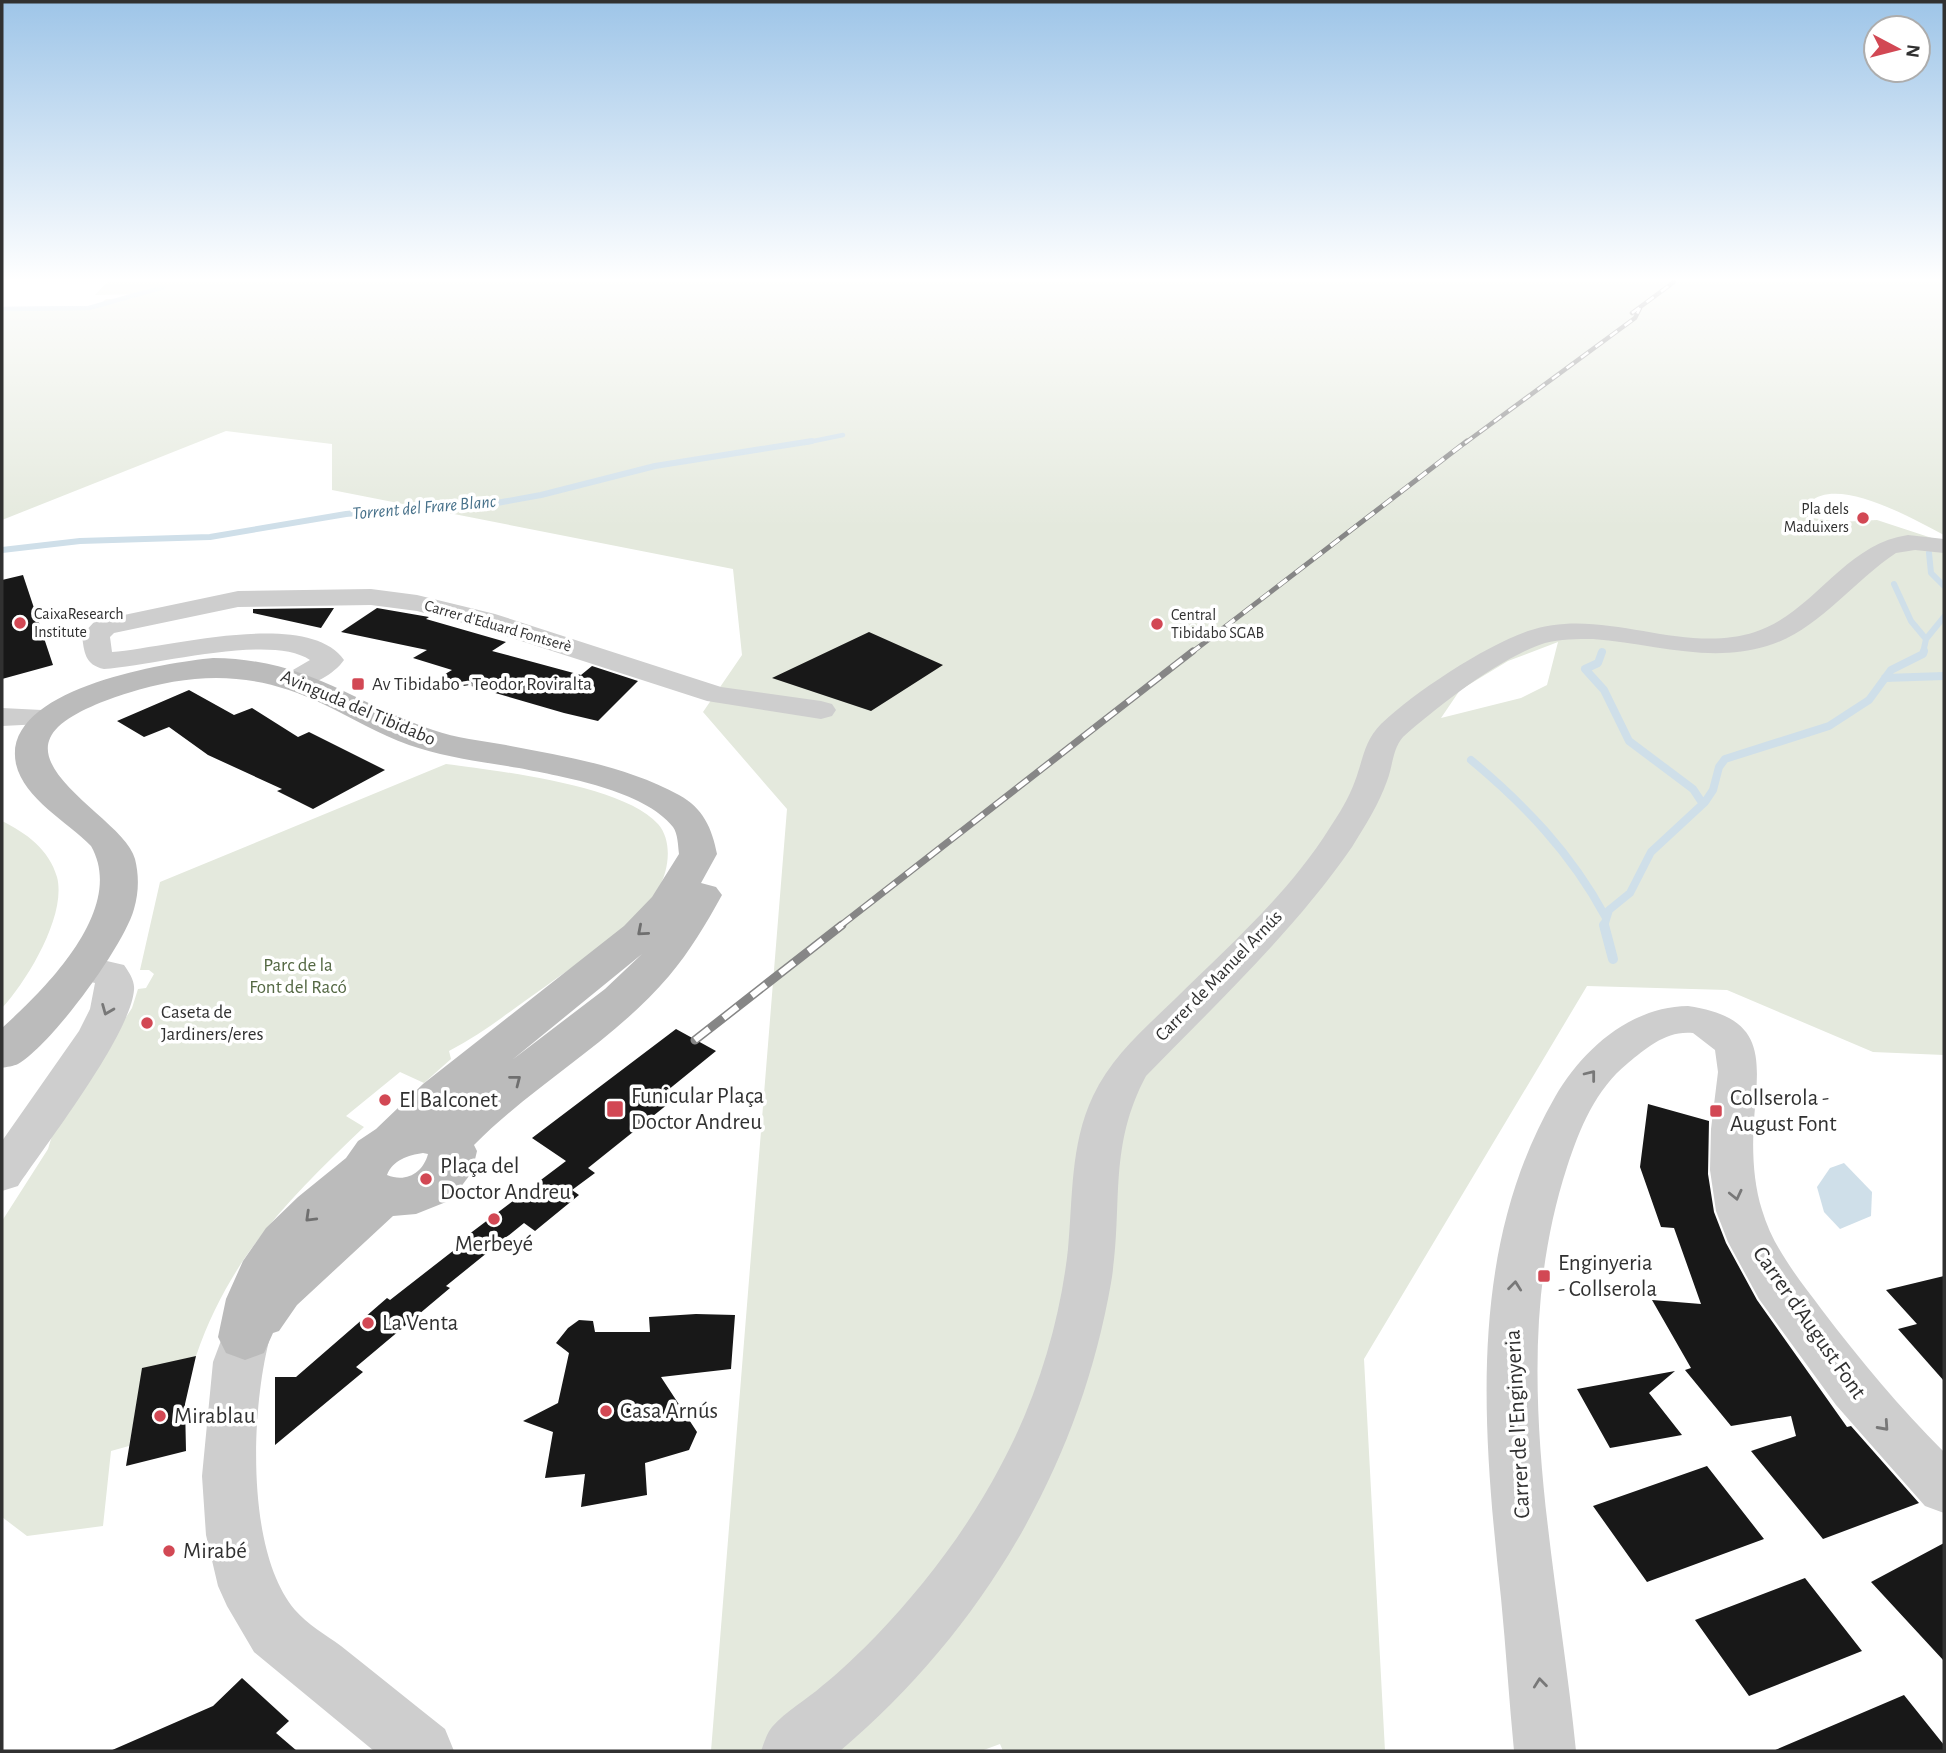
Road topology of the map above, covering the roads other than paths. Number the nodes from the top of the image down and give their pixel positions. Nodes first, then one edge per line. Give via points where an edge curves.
1 (1944, 546) edge
2 (296, 680) junction
3 (821, 710) dead end
4 (19, 727) edge
5 (697, 858) junction
6 (81, 967) junction
7 (1735, 1047) joint
8 (2, 1053) edge
9 (379, 1170) junction
10 (2, 1174) edge
11 (245, 1337) joint
12 (1944, 1488) edge
13 (423, 1751) edge
14 (792, 1751) edge
15 (1545, 1751) edge

1 - 14 street, Carrer de Manuel Arnús via 1914,543 1887,548 1796,620 1751,642 1672,645 1590,631 1537,636 1391,730 1382,741 1371,780 1353,817 1322,864 1277,917 1130,1067 1117,1088 1106,1111 1094,1163 1090,1268 1067,1368 1031,1461 989,1540 961,1583 901,1654 861,1695
2 - 3 street, Carrer d'Eduard Fontserè via 330,660 323,652 303,646 241,642 104,661 98,654 96,635 105,627 238,599 371,597 485,620 717,695
2 - 4 street, Avinguda del Tibidabo via 238,668 173,674 108,691
2 - 5 street, Avinguda del Tibidabo via 435,743 588,772 634,786 682,815 698,843
4 - 6 street, Avinguda del Tibidabo via 10,766 19,784 116,853 119,881 114,915
5 -> 9 street via 659,917 440,1095
9 -> 5 street via 414,1196 440,1181 453,1160 448,1142 472,1115 614,1004 670,946 703,893 707,874
6 - 8 street, Avinguda del Tibidabo
6 -> 10 street via 111,974 115,987 108,1010
7 -> 12 street, Carrer d'August Font via 1733,1185 1752,1243 1832,1362 1878,1420
15 -> 7 street, Carrer de l'Enginyeria via 1511,1392 1510,1335 1525,1221 1535,1185 1573,1101 1610,1053 1658,1022 1673,1018 1706,1023
9 - 11 street via 278,1290
11 - 13 street via 237,1362 229,1476 234,1535 247,1586 275,1631

